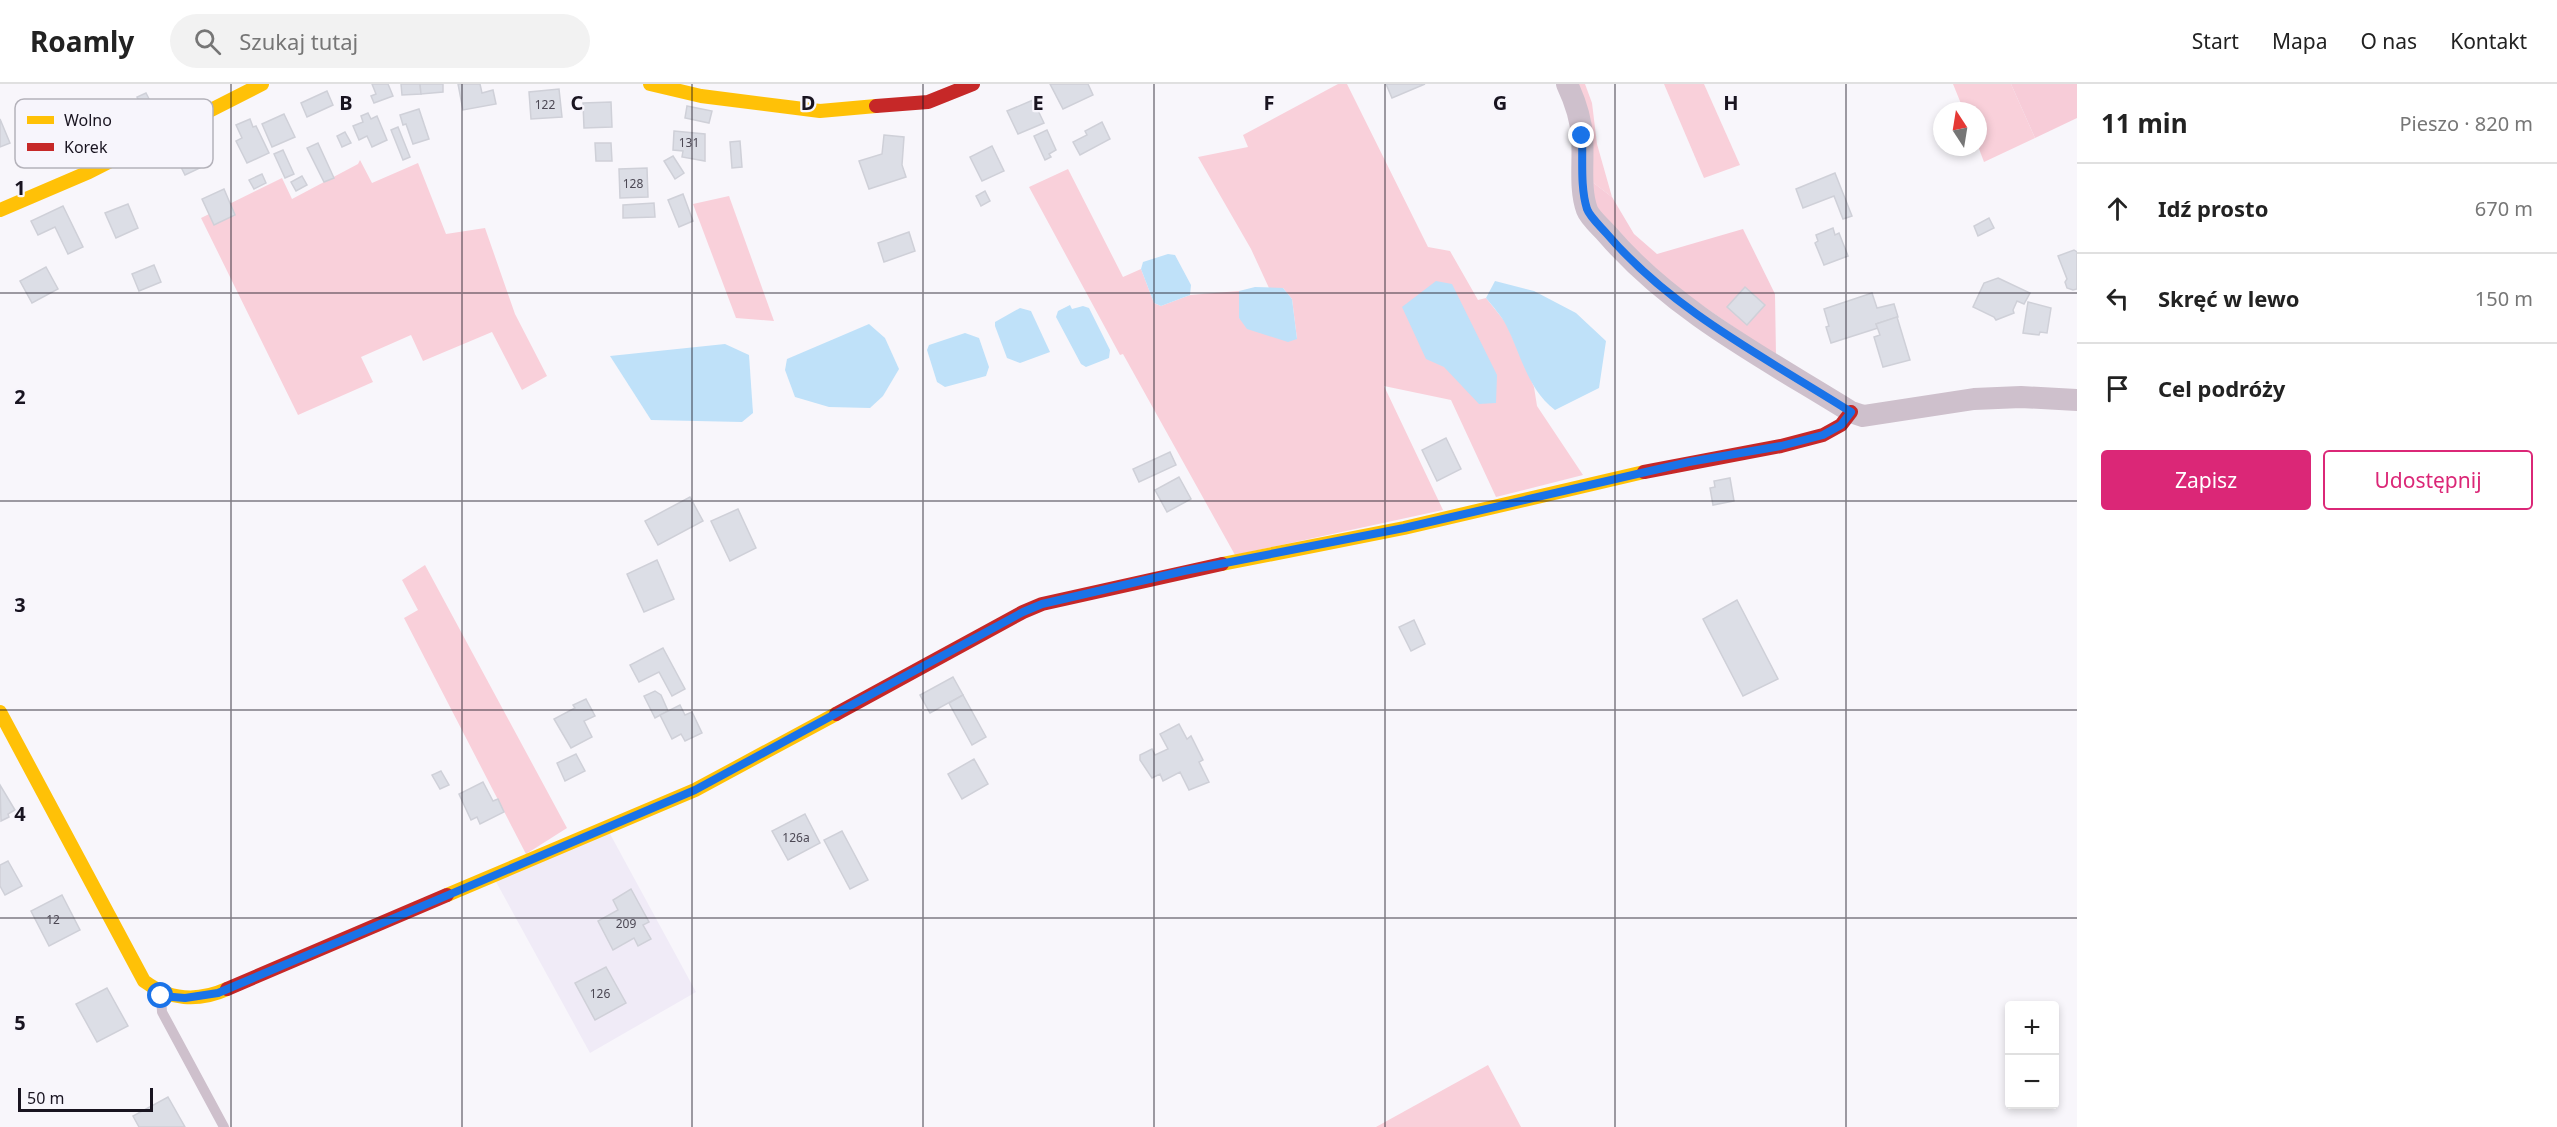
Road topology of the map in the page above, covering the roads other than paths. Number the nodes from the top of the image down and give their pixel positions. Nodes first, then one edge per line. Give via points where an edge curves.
1 (262, 84) edge
2 (650, 84) edge
3 (974, 84) edge
4 (1567, 84) edge
5 (213, 109) edge
6 (97, 168) edge
7 (0, 210) edge
8 (2077, 400) edge
9 (1851, 412) junction
10 (0, 712) edge
11 (161, 996) junction
12 (224, 1127) edge

1 - 5 street
2 - 3 street via 701,96 820,111 928,102
4 - 9 street via 1582,136 1587,210 1614,242 1646,273 1725,335
6 - 7 street
8 - 9 street via 1974,399 1863,416
9 - 11 street via 1841,425 1823,435 1781,446 1689,462 1404,528 1184,571 1042,604 695,790 218,993 185,998
10 - 11 street via 144,981
11 - 12 lane via 162,1012

